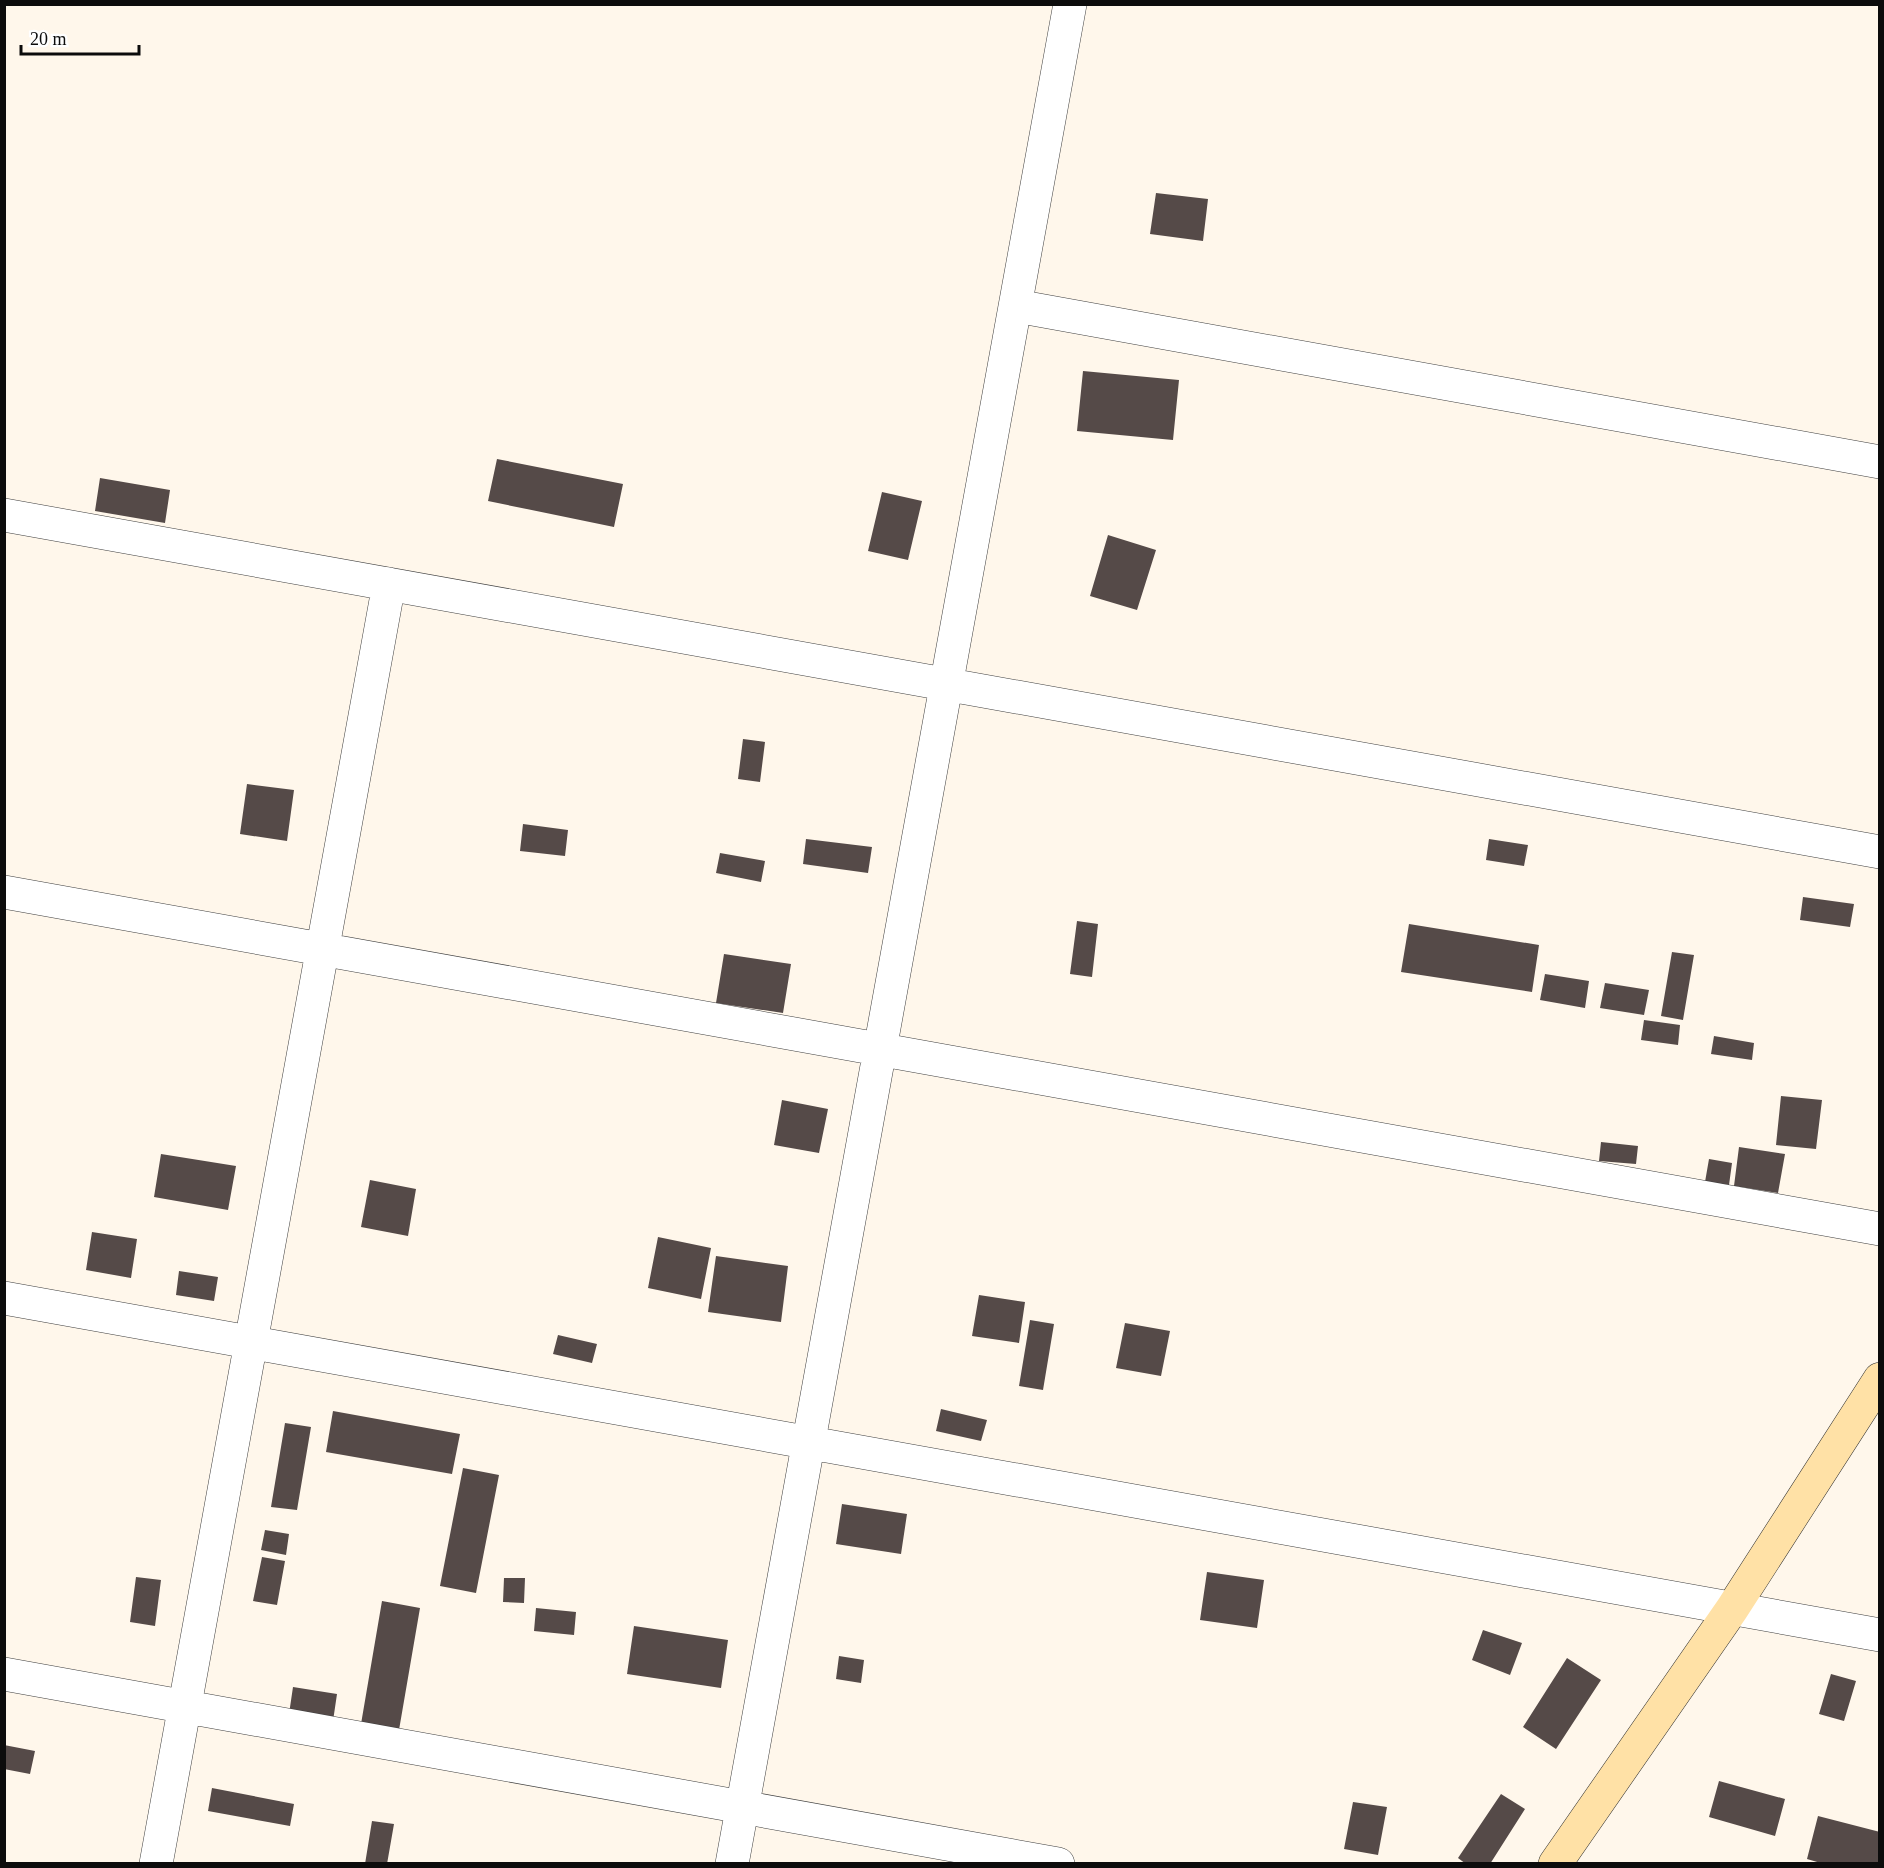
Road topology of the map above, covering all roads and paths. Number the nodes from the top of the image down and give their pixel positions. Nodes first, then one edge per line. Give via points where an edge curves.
1 (1070, 4) edge
2 (1016, 306) junction
3 (1880, 462) edge
4 (4, 515) edge
5 (389, 584) junction
6 (946, 684) junction
7 (1880, 852) edge
8 (4, 892) edge
9 (323, 949) junction
10 (880, 1049) junction
11 (1880, 1229) edge
12 (4, 1298) edge
13 (251, 1342) junction
14 (1880, 1378) edge
15 (808, 1442) junction
16 (1732, 1609) junction
17 (1880, 1635) edge
18 (4, 1674) edge
19 (185, 1707) junction
20 (742, 1807) junction
21 (156, 1863) edge
22 (732, 1863) edge
23 (1058, 1863) edge
24 (1555, 1863) edge

1 - 2 street
2 - 3 street
2 - 6 street
4 - 5 street
5 - 6 street
5 - 9 street
6 - 7 street
6 - 10 street
8 - 9 street
9 - 10 street
9 - 13 street
10 - 11 street
10 - 15 street
12 - 13 street
13 - 15 street
13 - 19 street
14 - 16 street
15 - 16 street
15 - 20 street
16 - 17 street
16 - 24 street
18 - 19 street
19 - 20 street
19 - 21 street
20 - 22 street
20 - 23 street

